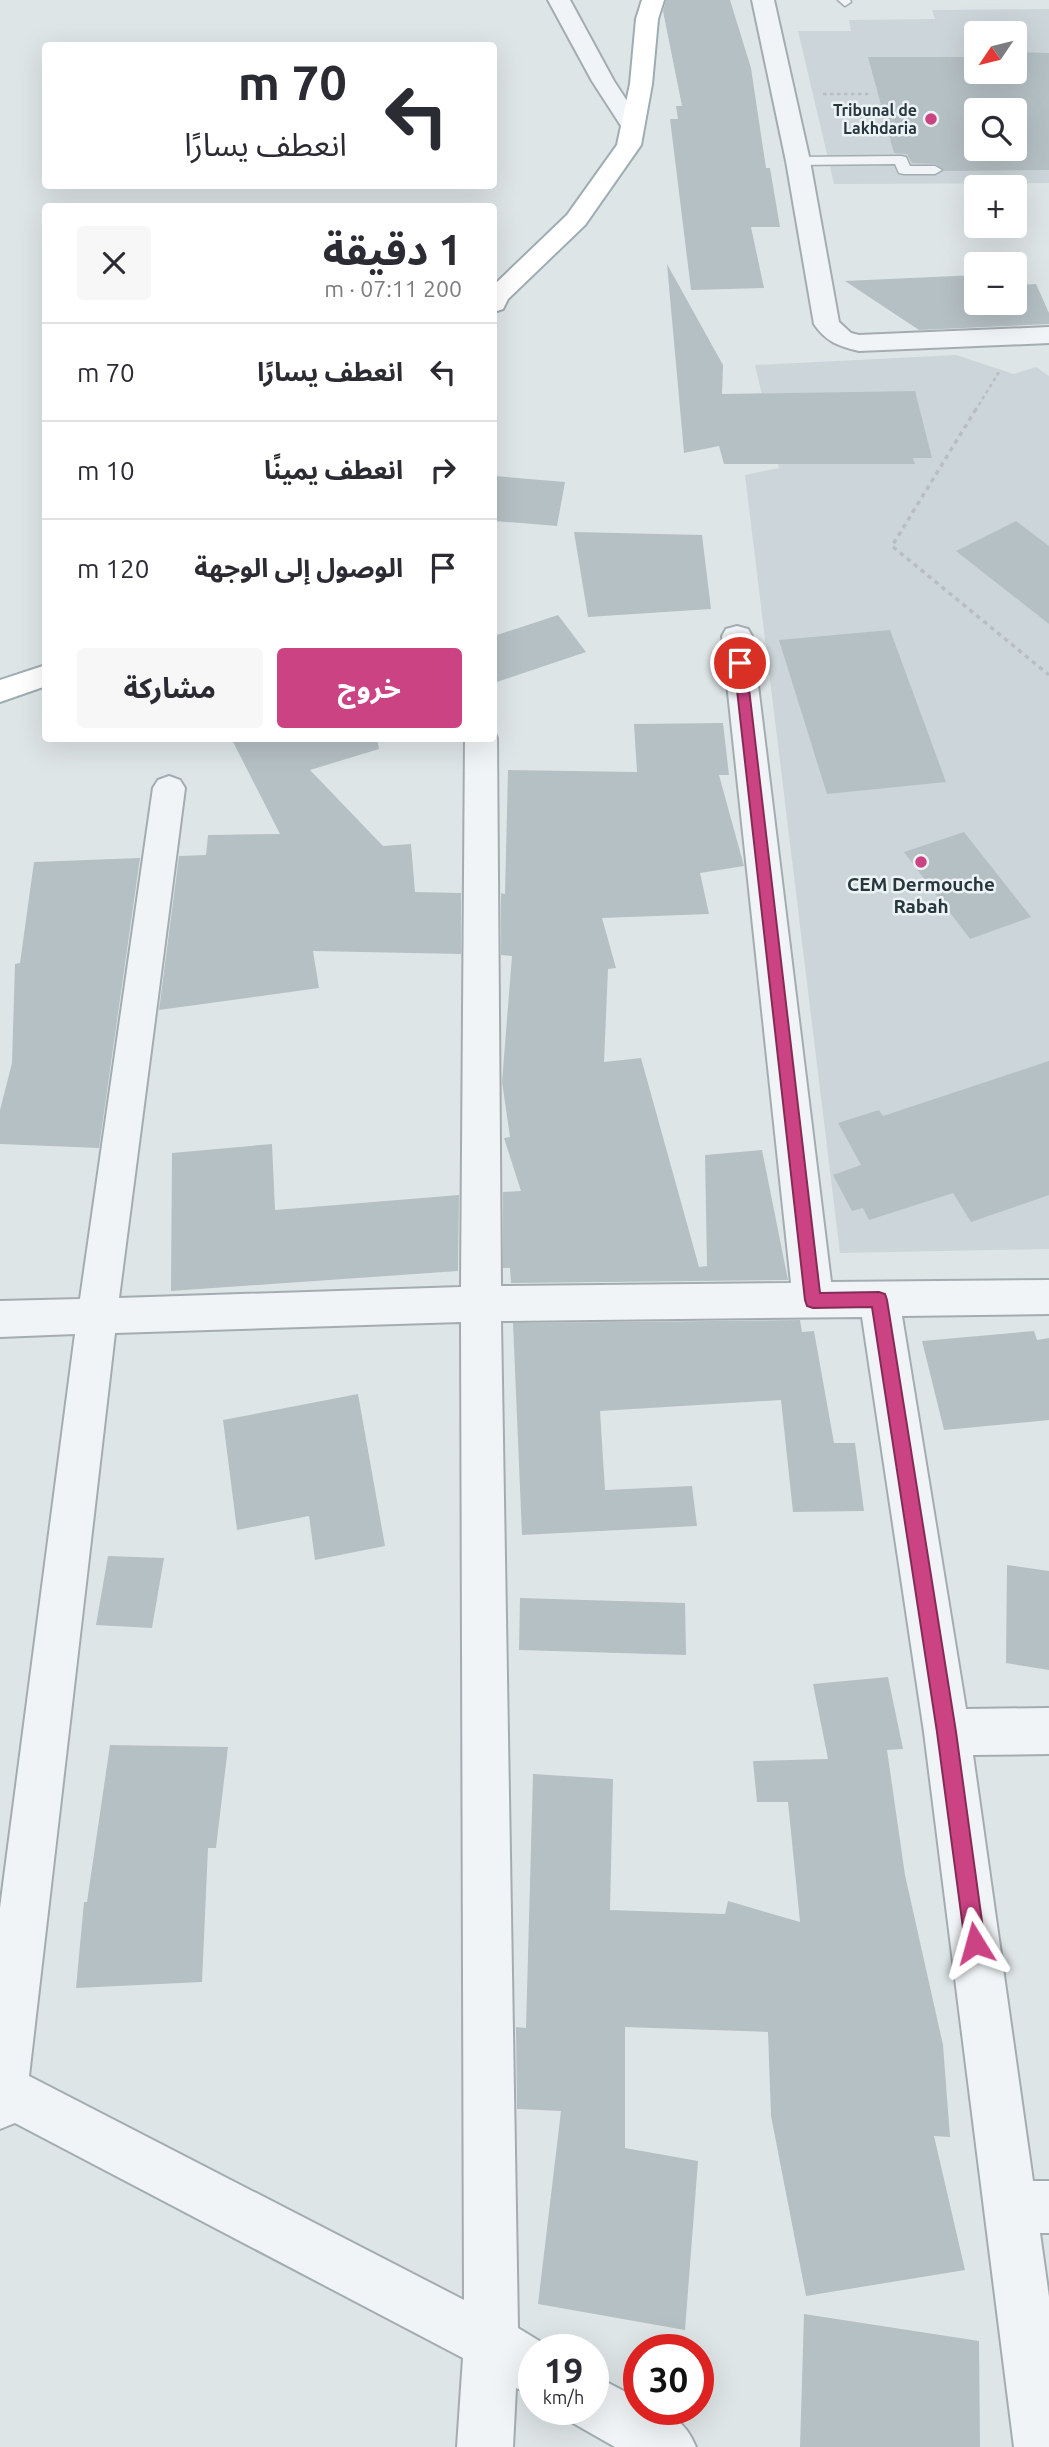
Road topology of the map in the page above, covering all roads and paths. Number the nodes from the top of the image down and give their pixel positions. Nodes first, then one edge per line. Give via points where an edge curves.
1 (559, 0) edge
2 (653, 0) edge
3 (763, 0) edge
4 (633, 127) junction
5 (798, 161) junction
6 (935, 170) dead end
7 (497, 296) edge
8 (1049, 335) edge
9 (1021, 336) junction
10 (737, 636) dead end
11 (1049, 674) edge
12 (42, 675) edge
13 (0, 691) edge
14 (481, 742) edge
15 (170, 789) dead end
16 (1049, 1297) edge
17 (813, 1300) junction
18 (879, 1300) junction
19 (481, 1304) junction
20 (97, 1317) junction
21 (0, 1319) edge
22 (1049, 1731) edge
23 (947, 1732) junction
24 (2, 2097) edge
25 (1029, 2207) edge
26 (513, 2355) edge
27 (609, 2412) edge
28 (485, 2447) edge
29 (668, 2447) edge
30 (1042, 2447) edge

1 - 4 street
2 - 4 main road
3 - 5 street
4 - 7 main road via 629,145 576,220
5 - 6 lane via 901,160 904,170
5 - 9 street via 827,324 842,339 859,343
8 - 9 street
9 - 11 path via 892,546
10 - 17 street
12 - 13 main road
14 - 19 street
15 - 20 street
16 - 18 street
17 - 18 street
17 - 19 street
18 - 23 street
19 - 20 street
19 - 26 street
20 - 21 street
20 - 24 street
22 - 23 street
23 - 25 street
24 - 26 street
25 - 30 street
26 - 28 street
27 - 29 street

